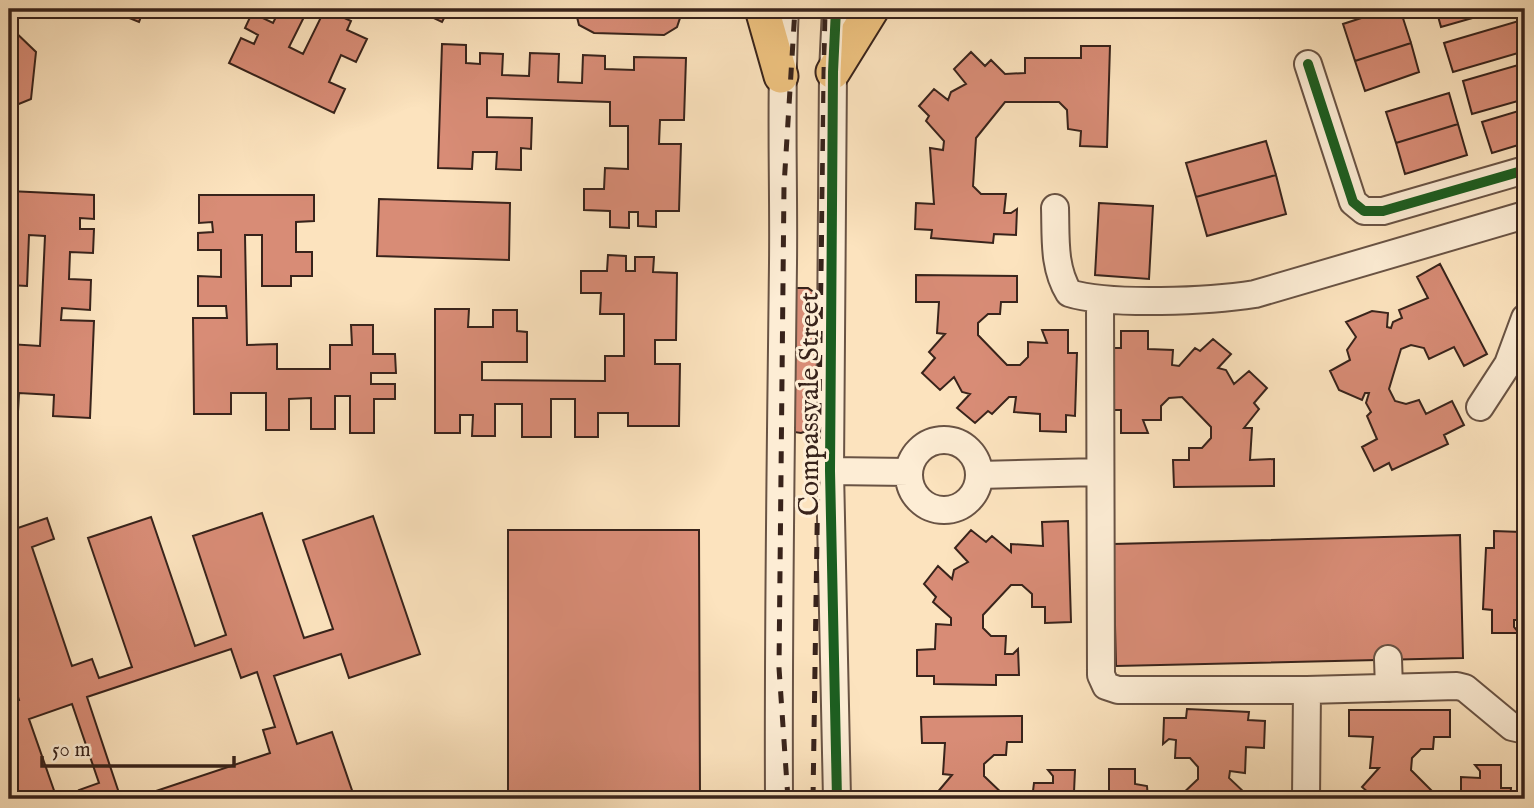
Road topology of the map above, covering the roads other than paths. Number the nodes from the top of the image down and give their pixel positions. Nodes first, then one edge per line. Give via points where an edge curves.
1 (762, 9) edge
2 (785, 9) edge
3 (836, 9) edge
4 (873, 9) edge
5 (1308, 64) dead end
6 (833, 72) junction
7 (781, 76) junction
8 (1525, 170) edge
9 (1055, 208) dead end
10 (1525, 215) edge
11 (1100, 299) junction
12 (1525, 318) edge
13 (1480, 407) dead end
14 (830, 471) junction
15 (1100, 471) junction
16 (909, 472) junction
17 (979, 475) junction
18 (1388, 659) dead end
19 (1389, 688) junction
20 (1307, 690) junction
21 (1525, 730) edge
22 (779, 799) edge
23 (836, 799) edge
24 (1306, 799) edge

1 - 7 main road
2 - 7 street, Compassvale Street
3 - 6 street, Compassvale Street
4 - 6 main road
5 - 8 street via 1353,202 1364,211 1383,211
6 - 14 street, Compassvale Street
7 - 22 street, Compassvale Street
9 - 11 street via 1057,268 1064,284 1069,293
10 - 11 street via 1255,294 1213,299
11 - 15 street
12 - 13 street via 1508,364
14 - 16 street
14 - 23 street, Compassvale Street
15 - 17 street
15 - 20 street via 1102,682 1111,688 1157,677
16 - 17 street via 920,448 945,439 969,450
16 - 17 street via 915,496 948,510 970,498
18 - 19 street
19 - 20 street
19 - 21 street via 1465,688 1512,727
20 - 24 street

